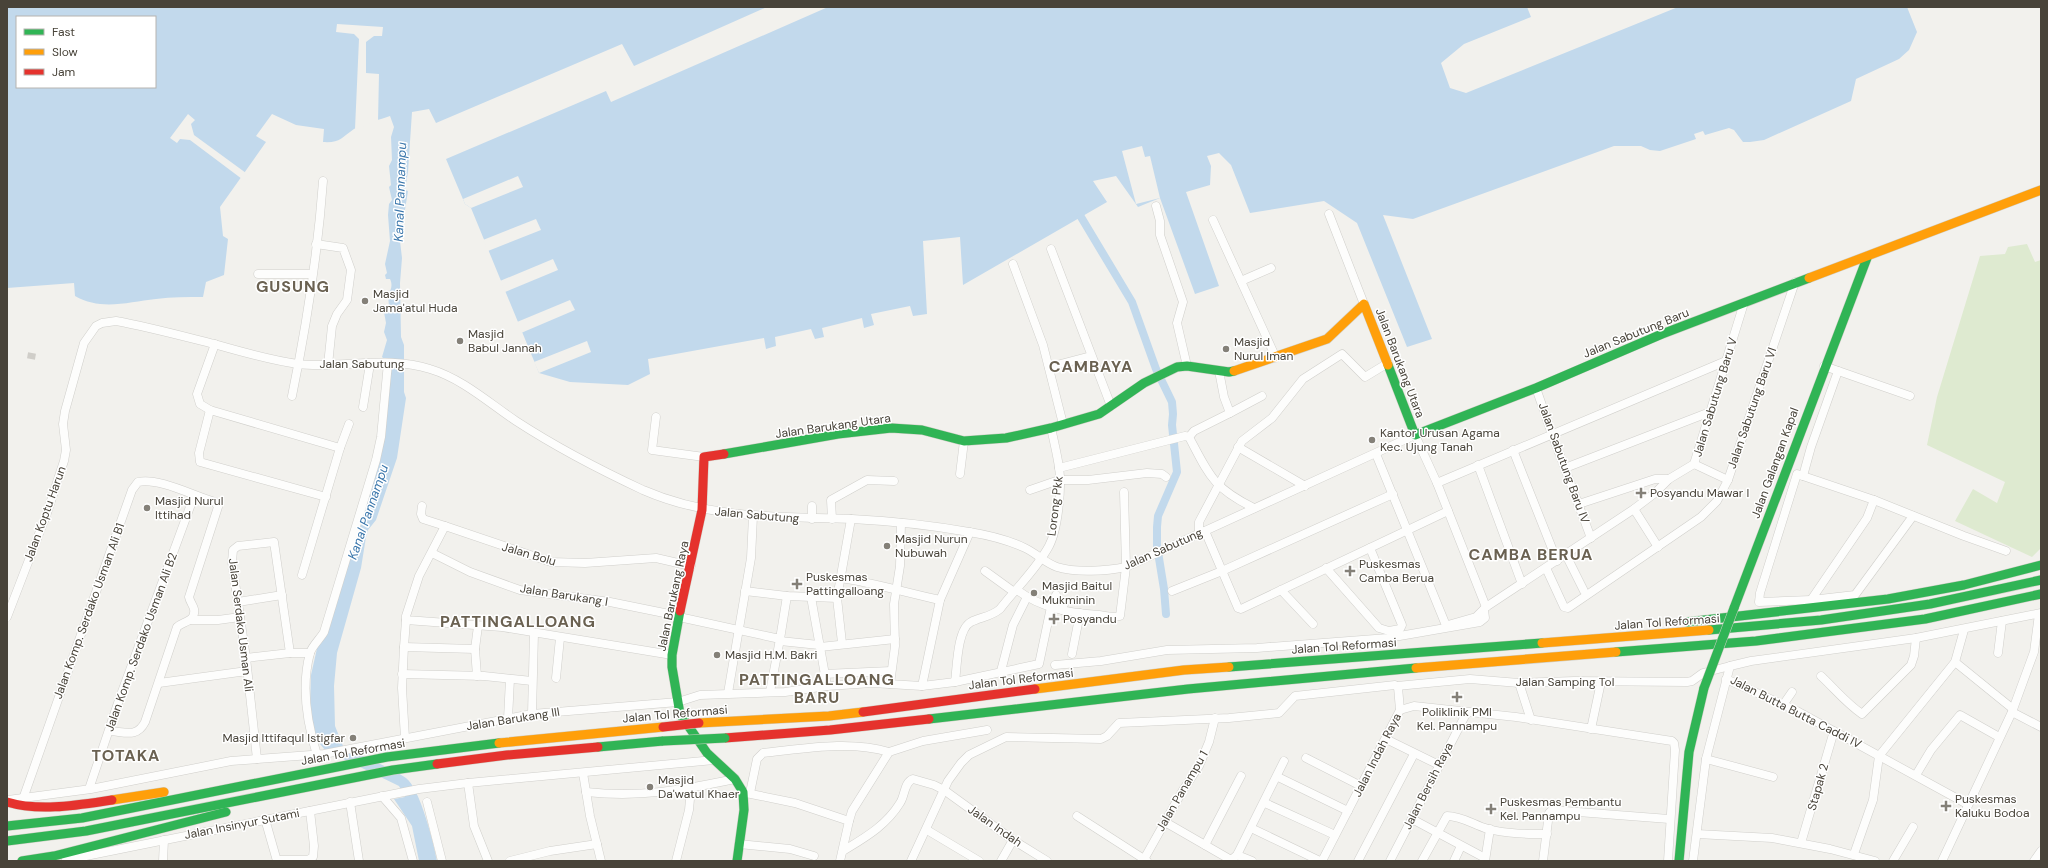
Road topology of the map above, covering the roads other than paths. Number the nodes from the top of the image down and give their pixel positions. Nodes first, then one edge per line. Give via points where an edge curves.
1 (323, 181) dead end
2 (2041, 190) edge
3 (1156, 206) dead end
4 (1329, 214) dead end
5 (1213, 220) dead end
6 (316, 244) junction
7 (1051, 249) dead end
8 (1867, 258) junction
9 (1013, 264) dead end
10 (1272, 268) dead end
11 (258, 274) dead end
12 (312, 274) junction
13 (1241, 282) junction
14 (1795, 282) junction
15 (1744, 303) junction
16 (1364, 304) junction
17 (102, 323) joint
18 (215, 344) junction
19 (1091, 356) junction
20 (1276, 358) junction
21 (1726, 361) junction
22 (389, 363) junction
23 (1388, 363) junction
24 (298, 364) junction
25 (370, 364) junction
26 (328, 365) junction
27 (1187, 366) junction
28 (1824, 366) junction
29 (1049, 367) junction
30 (1218, 371) junction
31 (1838, 371) junction
32 (1536, 388) junction
33 (292, 396) dead end
34 (1262, 396) dead end
35 (1910, 396) dead end
36 (1111, 406) junction
37 (363, 407) dead end
38 (210, 410) junction
39 (1710, 412) junction
40 (1230, 413) junction
41 (656, 417) dead end
42 (349, 424) dead end
43 (1063, 424) junction
44 (1051, 428) junction
45 (1552, 434) junction
46 (1415, 435) junction
47 (1189, 437) junction
48 (964, 441) junction
49 (1238, 447) junction
50 (340, 448) junction
51 (1513, 450) junction
52 (1376, 454) junction
53 (704, 457) junction
54 (1694, 464) junction
55 (1478, 465) junction
56 (1059, 468) junction
57 (1565, 468) junction
58 (960, 474) dead end
59 (1803, 476) junction
60 (1166, 477) dead end
61 (1669, 479) junction
62 (1059, 480) junction
63 (1728, 480) junction
64 (894, 481) dead end
65 (1438, 483) junction
66 (1218, 486) junction
67 (1305, 486) junction
68 (1030, 490) dead end
69 (1124, 492) dead end
70 (1393, 494) junction
71 (194, 496) junction
72 (326, 497) junction
73 (1874, 500) junction
74 (1578, 504) junction
75 (422, 506) dead end
76 (812, 506) dead end
77 (1254, 508) junction
78 (1634, 509) junction
79 (702, 510) junction
80 (1448, 511) junction
81 (753, 516) junction
82 (1913, 516) junction
83 (812, 519) junction
84 (832, 519) junction
85 (851, 519) junction
86 (901, 523) junction
87 (445, 526) junction
88 (1408, 530) junction
89 (970, 532) junction
90 (1202, 532) junction
91 (1591, 538) junction
92 (1658, 547) junction
93 (1370, 548) junction
94 (2006, 551) dead end
95 (432, 553) junction
96 (1566, 555) junction
97 (1042, 558) junction
98 (1557, 561) junction
99 (2041, 565) edge
100 (691, 566) junction
101 (1126, 567) junction
102 (1326, 568) junction
103 (1546, 568) junction
104 (985, 571) dead end
105 (1222, 571) junction
106 (302, 575) dead end
107 (840, 578) junction
108 (2041, 580) edge
109 (1522, 584) junction
110 (1172, 590) dead end
111 (1281, 590) junction
112 (745, 591) junction
113 (896, 591) junction
114 (1584, 591) dead end
115 (1013, 593) junction
116 (2041, 594) edge
117 (1056, 595) dead end
118 (282, 596) junction
119 (787, 596) junction
120 (811, 597) junction
121 (1027, 597) junction
122 (837, 598) junction
123 (940, 600) junction
124 (1811, 600) junction
125 (1065, 601) dead end
126 (238, 602) junction
127 (1051, 607) junction
128 (1485, 608) junction
129 (1062, 610) junction
130 (1080, 614) junction
131 (2040, 614) edge
132 (7, 617) edge
133 (240, 617) junction
134 (679, 617) junction
135 (191, 620) junction
136 (406, 620) junction
137 (2002, 621) junction
138 (1313, 624) dead end
139 (478, 626) junction
140 (1964, 630) junction
141 (739, 631) junction
142 (534, 633) junction
143 (560, 638) junction
144 (1916, 638) junction
145 (895, 639) junction
146 (780, 640) junction
147 (842, 643) junction
148 (819, 646) junction
149 (404, 647) junction
150 (476, 649) junction
151 (1424, 652) junction
152 (290, 653) junction
153 (310, 653) junction
154 (1998, 653) dead end
155 (1072, 654) dead end
156 (672, 655) junction
157 (246, 658) junction
158 (1955, 662) junction
159 (1055, 665) dead end
160 (1730, 666) junction
161 (247, 670) junction
162 (891, 671) junction
163 (1001, 671) junction
164 (402, 674) junction
165 (824, 674) junction
166 (477, 676) junction
167 (1821, 676) dead end
168 (556, 678) dead end
169 (510, 679) junction
170 (1726, 679) junction
171 (532, 681) junction
172 (955, 682) junction
173 (1601, 682) junction
174 (159, 683) junction
175 (1519, 683) junction
176 (890, 684) junction
177 (827, 686) junction
178 (922, 686) junction
179 (1397, 686) junction
180 (770, 692) junction
181 (1792, 692) dead end
182 (728, 693) junction
183 (678, 702) junction
184 (1783, 705) junction
185 (1400, 710) junction
186 (2012, 711) junction
187 (1467, 712) junction
188 (532, 714) junction
189 (1215, 718) junction
190 (508, 719) junction
191 (1531, 720) junction
192 (2041, 727) edge
193 (1591, 729) junction
194 (110, 730) junction
195 (987, 730) dead end
196 (1834, 731) junction
197 (1999, 737) junction
198 (405, 738) junction
199 (1386, 739) junction
200 (889, 752) junction
201 (320, 754) junction
202 (1414, 754) junction
203 (1879, 756) junction
204 (1306, 758) dead end
205 (258, 759) junction
206 (1706, 759) junction
207 (714, 760) junction
208 (1284, 761) dead end
209 (1439, 766) junction
210 (327, 768) junction
211 (583, 773) junction
212 (1916, 775) junction
213 (1241, 776) dead end
214 (1278, 777) junction
215 (1774, 777) dead end
216 (735, 779) junction
217 (322, 783) junction
218 (468, 783) junction
219 (1361, 786) junction
220 (691, 788) junction
221 (88, 789) junction
222 (944, 790) junction
223 (586, 792) junction
224 (746, 793) junction
225 (24, 796) junction
226 (384, 796) junction
227 (7, 801) edge
228 (350, 802) junction
229 (427, 802) dead end
230 (1264, 803) junction
231 (1967, 804) junction
232 (310, 811) junction
233 (1348, 811) junction
234 (1077, 816) dead end
235 (1669, 818) junction
236 (265, 819) junction
237 (1412, 819) junction
238 (848, 821) junction
239 (1165, 822) junction
240 (7, 826) edge
241 (1913, 827) dead end
242 (1251, 828) junction
243 (1490, 829) junction
244 (927, 830) junction
245 (1438, 832) junction
246 (1547, 834) junction
247 (1697, 834) junction
248 (1335, 835) junction
249 (164, 840) junction
250 (1013, 840) junction
251 (7, 841) edge
252 (1801, 843) junction
253 (597, 844) junction
254 (739, 844) junction
255 (1205, 844) junction
256 (1461, 846) junction
257 (843, 851) junction
258 (2041, 851) edge
259 (1237, 854) junction
260 (1854, 854) junction
261 (814, 856) dead end
262 (277, 860) edge
263 (1144, 860) edge
264 (1485, 860) edge
265 (22, 861) edge
266 (61, 861) edge
267 (163, 861) edge
268 (359, 861) edge
269 (413, 861) edge
270 (442, 861) edge
271 (488, 861) edge
272 (510, 861) edge
273 (602, 861) edge
274 (676, 861) edge
275 (737, 861) edge
276 (840, 861) edge
277 (911, 861) edge
278 (978, 861) edge
279 (1001, 861) edge
280 (1047, 861) edge
281 (1252, 861) edge
282 (1321, 861) edge
283 (1358, 861) edge
284 (1390, 861) edge
285 (1422, 861) edge
286 (1454, 861) edge
287 (1543, 861) edge
288 (1668, 861) edge
289 (1679, 861) edge
290 (1694, 861) edge
291 (1875, 861) edge
292 (1893, 861) edge
293 (1942, 861) edge
294 (2034, 861) edge

1 - 6 street
2 - 8 main road
3 - 27 street via 1160,236 1183,302 1176,323
4 - 16 street
5 - 13 street
6 - 12 street
6 - 26 street via 343,248 351,270 347,300 332,326
7 - 19 street
8 - 14 main road, Jalan Sabutung Baru
8 - 28 main road, Jalan Galangan Kapal
9 - 29 street
10 - 13 street
11 - 12 street
12 - 24 street
13 - 20 street
14 - 15 main road, Jalan Sabutung Baru
14 - 63 street, Jalan Sabutung Baru VI
15 - 21 street, Jalan Sabutung Baru V
15 - 32 main road, Jalan Sabutung Baru via 1662,334
16 - 20 main road, Jalan Barukang Utara via 1327,339
16 - 23 main road, Jalan Barukang Utara
17 - 18 street, Jalan Sabutung via 116,321 133,324
17 - 132 street, Jalan Koptu Harun via 92,330 84,343 65,411 64,461
18 - 24 street, Jalan Sabutung via 260,357
18 - 38 street via 197,398 200,404
19 - 29 street
19 - 36 street
20 - 30 main road, Jalan Barukang Utara via 1239,370
21 - 39 street, Jalan Sabutung Baru V
21 - 45 street
22 - 25 street, Jalan Sabutung
22 - 79 street, Jalan Sabutung via 430,368 452,378 516,421 580,458 644,490
22 - 153 street via 381,437 371,479 324,632
23 - 46 main road, Jalan Barukang Utara
23 - 49 street via 1365,377 1341,355 1303,379 1272,418 1250,434
24 - 26 street, Jalan Sabutung
24 - 33 street
25 - 26 street, Jalan Sabutung
25 - 37 street
27 - 30 main road, Jalan Barukang Utara
27 - 36 main road, Jalan Barukang Utara via 1177,367 1144,383
28 - 31 street
28 - 289 main road, Jalan Galangan Kapal, bridge via 1696,715 1687,759
29 - 43 street
30 - 40 street
31 - 35 street
31 - 59 street
32 - 45 street, Jalan Sabutung Baru IV
32 - 46 main road, Jalan Sabutung Baru
34 - 40 street
36 - 43 main road, Jalan Barukang Utara via 1085,419
38 - 50 street
38 - 72 street via 199,453 200,462
39 - 54 street, Jalan Sabutung Baru V
39 - 57 street
40 - 47 street via 1194,431
41 - 53 street via 652,450
42 - 50 street
43 - 44 main road, Jalan Barukang Utara
44 - 48 main road, Jalan Barukang Utara via 1006,438
44 - 56 street, Lorong Pkk
45 - 51 street
45 - 57 street, Jalan Sabutung Baru IV
46 - 52 street, Jalan Sabutung
46 - 65 street
47 - 56 street via 1175,437
47 - 66 street via 1205,468
48 - 53 main road, Jalan Barukang Utara via 922,430 891,428 838,434
48 - 58 street
49 - 66 street
49 - 67 street
50 - 72 street
51 - 55 street
51 - 98 street
52 - 67 street, Jalan Sabutung
52 - 70 street
53 - 79 main road, Jalan Barukang Raya
54 - 61 street, Jalan Sabutung Baru V
54 - 63 street
55 - 65 street
55 - 109 street
56 - 62 street, Lorong Pkk
57 - 74 street, Jalan Sabutung Baru IV
59 - 73 street
59 - 124 street via 1796,474 1759,602
60 - 62 street via 1162,474 1147,473 1088,480
61 - 74 street via 1655,479
61 - 78 street, Jalan Sabutung Baru V via 1655,494
62 - 68 street
62 - 97 street, Lorong Pkk via 1053,538
63 - 92 street, Jalan Sabutung Baru VI via 1717,502 1706,513
64 - 84 street via 867,480 831,500
65 - 80 street
66 - 77 street
66 - 90 street via 1199,522
67 - 77 street, Jalan Sabutung
69 - 101 street
70 - 88 street
70 - 105 street
71 - 135 street via 215,502 218,507 191,588 190,602 194,616
71 - 194 street, Jalan Komp. Serdako Usman Ali B2
71 - 225 street, Jalan Komp. Serdako Usman Ali B1 via 164,484 143,480 132,490
72 - 106 street
73 - 82 street
73 - 124 street via 1867,518
74 - 91 street, Jalan Sabutung Baru IV
75 - 87 street, Jalan Bolu via 423,519
76 - 83 street
77 - 90 street, Jalan Sabutung
78 - 91 street
78 - 92 street
79 - 81 street, Jalan Sabutung
79 - 100 main road, Jalan Barukang Raya
80 - 88 street
80 - 128 street
81 - 83 street, Jalan Sabutung
81 - 112 street via 751,558
82 - 94 street
82 - 124 street via 1855,596
83 - 84 street, Jalan Sabutung
84 - 85 street, Jalan Sabutung
85 - 86 street, Jalan Sabutung
85 - 107 street
86 - 89 street, Jalan Sabutung
86 - 113 street via 900,566
87 - 95 street
87 - 100 street, Jalan Bolu via 551,562 585,563 656,558
88 - 93 street
88 - 128 street via 1445,623 1476,617
89 - 97 street, Jalan Sabutung via 1020,545
89 - 123 street
90 - 101 street, Jalan Sabutung
90 - 105 street
91 - 96 street
92 - 103 street, Jalan Sabutung Baru VI via 1568,608 1564,607 1558,597
93 - 102 street
93 - 102 street via 1402,625 1400,630 1378,628
95 - 134 street, Jalan Barukang I via 470,572 520,590 610,602
95 - 136 street via 419,576
96 - 98 street
96 - 114 street
97 - 101 street, Jalan Sabutung via 1058,568 1067,569
97 - 115 street, Lorong Pkk
98 - 103 street
99 - 151 main road via 1960,586 1829,607
100 - 134 main road, Jalan Barukang Raya
101 - 130 street via 1120,616
102 - 111 street
103 - 109 street
104 - 115 street
105 - 110 street
105 - 111 street via 1239,609
107 - 113 street via 864,581
107 - 122 street
108 - 151 main road, Jalan Tol Reformasi via 1930,604 1822,620
109 - 128 street
111 - 138 street
112 - 119 street
112 - 141 street
113 - 123 street
113 - 145 street
115 - 121 street
115 - 172 street, Lorong Pkk via 996,613 971,622 964,629 958,651
116 - 217 main road, Jalan Tol Reformasi, bridge via 1926,618 1756,641 1423,667 1188,690 853,728 507,755 393,770
117 - 127 street
118 - 126 street
118 - 126 street, Jalan Serdako Usman Ali via 275,544 271,541 238,546 233,550 232,562
118 - 152 street, Jalan Serdako Usman Ali
119 - 120 street
119 - 146 street
120 - 122 street
120 - 148 street
121 - 127 street
121 - 163 street via 1013,624
122 - 147 street
123 - 178 street
125 - 129 street
126 - 133 street, Jalan Serdako Usman Ali
127 - 129 street
127 - 163 street, Jalan Barukang III via 1040,664
128 - 159 street via 1485,618 1480,622 1388,638 1257,648 1167,650 1101,661
129 - 130 street
130 - 155 street
131 - 137 street, Jalan Butta Butta Caddi IV
131 - 186 street via 2034,652
133 - 135 street
133 - 157 street, Jalan Serdako Usman Ali
134 - 141 street, Jalan Barukang I
134 - 156 main road, Jalan Barukang Raya
135 - 174 street via 177,627
136 - 139 street
136 - 149 street
137 - 140 street, Jalan Butta Butta Caddi IV
137 - 154 street
139 - 142 street
139 - 150 street
140 - 144 street, Jalan Butta Butta Caddi IV
140 - 158 street
141 - 146 street, Jalan Barukang I
141 - 182 street
142 - 143 street
142 - 171 street
143 - 156 street
143 - 168 street
144 - 160 street, Jalan Butta Butta Caddi IV
144 - 167 street via 1911,665 1862,714 1841,699
145 - 147 street, Jalan Barukang I
145 - 162 street
146 - 148 street, Jalan Barukang I
146 - 180 street
147 - 148 street, Jalan Barukang I
148 - 165 street
149 - 150 street
149 - 164 street
150 - 166 street
151 - 210 main road, Jalan Tol Reformasi, bridge via 1184,670 829,716 699,723 504,742 387,757
152 - 153 street
152 - 157 street
153 - 201 street via 307,714
156 - 183 main road, Jalan Barukang Raya
157 - 161 street, Jalan Serdako Usman Ali
158 - 186 street
158 - 203 street
160 - 170 street, Jalan Butta Butta Caddi IV
160 - 173 street, Jalan Samping Tol via 1700,674 1692,682
161 - 174 street
161 - 205 street, Jalan Serdako Usman Ali
162 - 165 street
162 - 176 street
163 - 172 street, Jalan Barukang III
164 - 166 street
164 - 198 street
165 - 177 street
166 - 169 street
169 - 171 street
169 - 190 street
170 - 184 street, Jalan Butta Butta Caddi IV
170 - 206 street
171 - 188 street
172 - 178 street, Jalan Barukang III
173 - 175 street, Jalan Samping Tol
173 - 193 street
174 - 194 street via 145,722 139,731 135,733
175 - 179 street, Jalan Samping Tol via 1470,680
175 - 191 street
176 - 177 street, Jalan Barukang III
176 - 178 street, Jalan Barukang III
177 - 180 street, Jalan Barukang III
179 - 185 street
179 - 189 street, Jalan Samping Tol via 1295,696 1279,713
180 - 182 street, Jalan Barukang III
181 - 184 street
182 - 183 street, Jalan Barukang III via 700,695
183 - 188 street, Jalan Barukang III
183 - 207 main road, Jalan Barukang Raya via 680,714
184 - 196 street, Jalan Butta Butta Caddi IV
185 - 187 street, Jalan Indah Raya via 1414,706
185 - 199 street, Jalan Indah Raya
186 - 192 street
186 - 197 street
187 - 191 street, Jalan Indah Raya
187 - 209 street, Jalan Bersih Raya
188 - 190 street, Jalan Barukang III
189 - 222 street, Jalan Samping Tol via 1119,723 1102,739 1003,738 969,756 954,772
189 - 239 street, Jalan Panampu 1 via 1202,759
190 - 198 street, Jalan Barukang III
191 - 193 street, Jalan Indah Raya
193 - 235 street, Jalan Indah Raya via 1674,743
194 - 221 street, Jalan Komp. Serdako Usman Ali B2
195 - 200 street via 923,741
196 - 203 street, Jalan Butta Butta Caddi IV
196 - 252 street, Stapak 2
197 - 212 street via 1960,715 1931,750
197 - 231 street
198 - 201 street, Jalan Barukang III
199 - 202 street
199 - 219 street, Jalan Indah Raya
200 - 224 street via 869,747 846,746 763,753 757,759
200 - 238 street
201 - 205 street
202 - 209 street
202 - 283 street
203 - 212 street, Jalan Butta Butta Caddi IV
203 - 260 street via 1873,800
204 - 219 street
205 - 221 street via 217,763
206 - 215 street
206 - 247 street
207 - 211 street
207 - 216 main road, Jalan Barukang Raya
208 - 214 street
209 - 237 street, Jalan Bersih Raya
210 - 227 main road via 51,806 24,807
210 - 240 main road, Jalan Tol Reformasi via 82,818 45,824
211 - 218 street
211 - 223 street
212 - 231 street, Jalan Butta Butta Caddi IV
213 - 255 street
214 - 230 street
214 - 233 street
216 - 220 street
216 - 224 main road, Jalan Barukang Raya
217 - 251 main road, Jalan Tol Reformasi via 86,830
217 - 265 main road via 239,809 54,856
218 - 226 street, Jalan Insinyur Sutami
218 - 271 street via 474,826
219 - 233 street, Jalan Indah Raya
220 - 223 street via 635,795
220 - 274 street via 689,810
221 - 225 street
222 - 244 street, Jalan Samping Tol
222 - 250 street, Jalan Indah
222 - 257 street, Jalan Indah via 911,779 900,804 882,826
223 - 253 street
224 - 238 street via 795,802
224 - 254 main road, Jalan Barukang Raya
225 - 227 street
226 - 228 street, Jalan Insinyur Sutami
226 - 269 street via 401,818
228 - 232 street, Jalan Insinyur Sutami
228 - 268 street
229 - 270 street
230 - 242 street
230 - 248 street
231 - 293 street
232 - 236 street, Jalan Insinyur Sutami
232 - 262 street via 313,857 308,860
233 - 248 street, Jalan Indah Raya
234 - 263 street
235 - 246 street via 1552,810 1549,813
235 - 288 street
236 - 249 street, Jalan Insinyur Sutami
236 - 262 street
237 - 245 street
237 - 284 street, Jalan Bersih Raya
238 - 257 street
239 - 255 street
239 - 263 street, Jalan Panampu 1
241 - 292 street
242 - 259 street
242 - 282 street
243 - 245 street via 1449,815 1445,817
243 - 246 street via 1508,833
243 - 264 street
244 - 277 street, Jalan Samping Tol
244 - 278 street
245 - 256 street
245 - 285 street
246 - 287 street
247 - 252 street via 1772,838
247 - 290 street
248 - 282 street, Jalan Indah Raya
249 - 266 street, Jalan Insinyur Sutami
249 - 267 street
250 - 279 street
250 - 280 street, Jalan Indah
252 - 260 street
253 - 272 street via 544,852
253 - 273 street
254 - 261 street via 790,849
254 - 275 main road, Jalan Barukang Raya
255 - 259 street via 1229,860 1234,859
256 - 264 street
256 - 286 street
257 - 276 street
258 - 294 street
259 - 281 street
260 - 291 street

